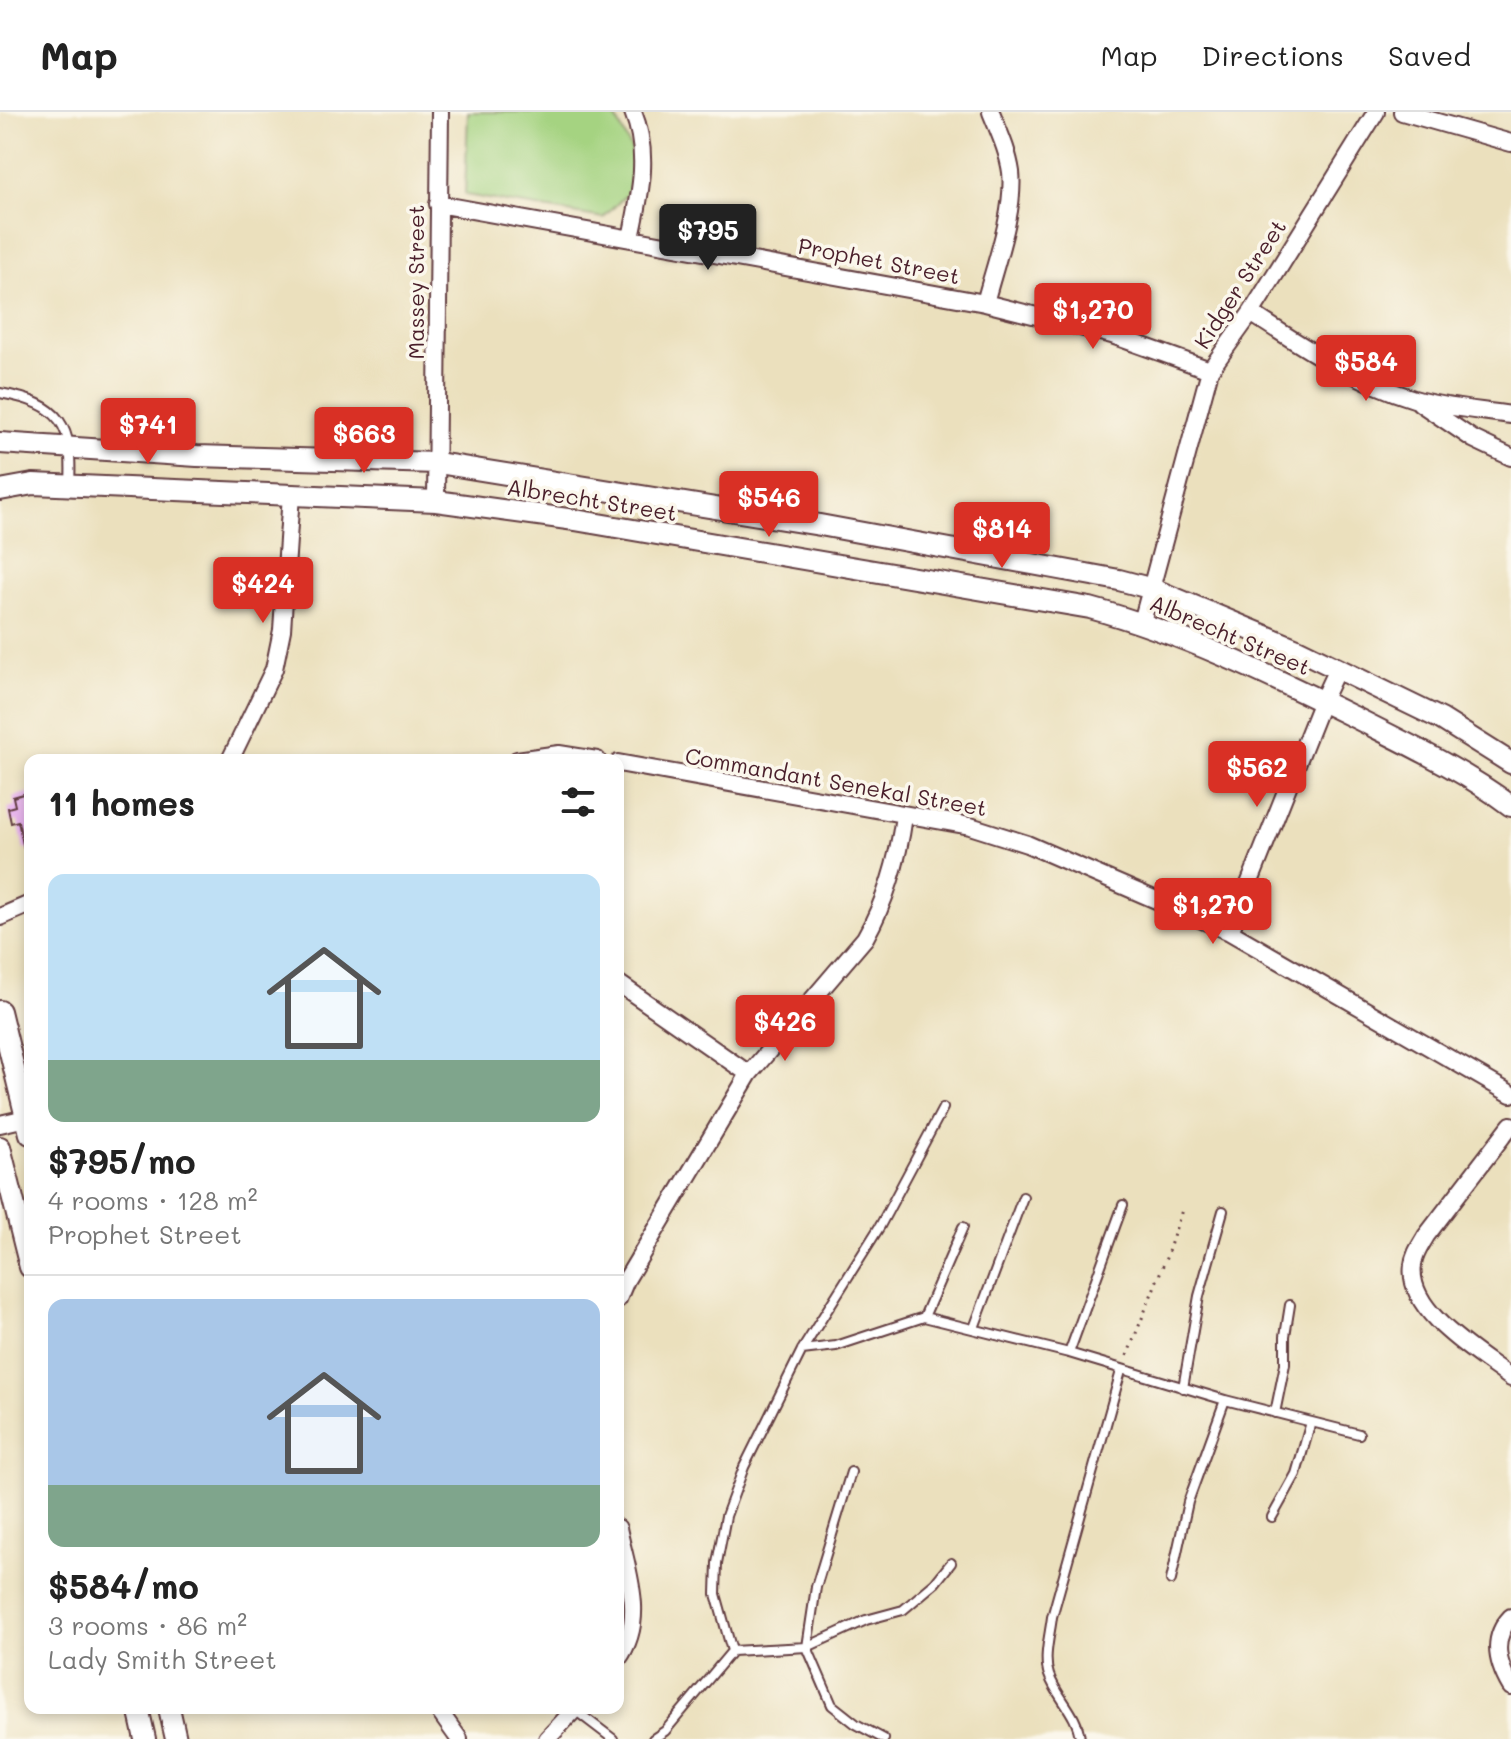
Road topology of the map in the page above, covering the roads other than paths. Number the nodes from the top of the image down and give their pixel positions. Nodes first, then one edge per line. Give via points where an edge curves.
1 (440, 112) edge
2 (633, 112) edge
3 (991, 112) edge
4 (1376, 112) edge
5 (1402, 112) edge
6 (1511, 143) edge
7 (438, 204) junction
8 (631, 238) junction
9 (985, 303) junction
10 (1251, 313) junction
11 (1210, 370) junction
12 (0, 393) edge
13 (1416, 399) junction
14 (1511, 415) edge
15 (0, 443) edge
16 (72, 449) junction
17 (1511, 457) edge
18 (438, 463) junction
19 (70, 485) junction
20 (0, 490) edge
21 (291, 494) junction
22 (436, 501) junction
23 (1153, 589) junction
24 (1142, 622) junction
25 (1337, 669) junction
26 (1322, 701) junction
27 (237, 754) edge
28 (1511, 763) edge
29 (624, 764) edge
30 (1511, 806) edge
31 (904, 816) junction
32 (24, 907) edge
33 (0, 917) edge
34 (1230, 932) junction
35 (624, 987) edge
36 (0, 1011) edge
37 (749, 1074) junction
38 (1511, 1094) edge
39 (943, 1108) dead end
40 (24, 1110) edge
41 (0, 1124) edge
42 (1511, 1125) edge
43 (24, 1126) edge
44 (0, 1147) edge
45 (1023, 1197) dead end
46 (1123, 1205) dead end
47 (1223, 1211) dead end
48 (963, 1227) dead end
49 (24, 1243) edge
50 (624, 1275) edge
51 (1290, 1305) dead end
52 (924, 1317) junction
53 (974, 1328) junction
54 (802, 1350) junction
55 (1069, 1353) junction
56 (1121, 1371) junction
57 (1511, 1378) edge
58 (1183, 1388) junction
59 (1225, 1400) junction
60 (1275, 1413) junction
61 (1311, 1422) junction
62 (1359, 1434) dead end
63 (851, 1472) dead end
64 (1272, 1517) dead end
65 (624, 1555) edge
66 (951, 1563) dead end
67 (1171, 1580) dead end
68 (1511, 1617) edge
69 (807, 1647) junction
70 (624, 1649) edge
71 (732, 1651) junction
72 (1511, 1687) edge
73 (139, 1714) edge
74 (170, 1714) edge
75 (441, 1714) edge
76 (570, 1714) edge
77 (581, 1714) edge
78 (145, 1739) edge
79 (176, 1739) edge
80 (459, 1739) edge
81 (547, 1739) edge
82 (613, 1739) edge
83 (653, 1739) edge
84 (884, 1739) edge
85 (1080, 1739) edge

1 - 7 street, Massey Street
2 - 8 street via 643,149
3 - 9 street via 1008,155 1011,202
4 - 10 street, Kidger Street
5 - 6 street
7 - 8 street, Prophet Street
7 - 18 street, Massey Street
8 - 9 street, Prophet Street
9 - 11 street, Prophet Street via 1112,335
10 - 11 street, Kidger Street
10 - 13 street via 1343,370
11 - 23 street, Kidger Street
12 - 16 lane via 42,405 65,429
13 - 14 street
13 - 17 street via 1473,439
15 - 16 street, Albrecht Street
16 - 18 street, Albrecht Street
16 - 19 lane
18 - 22 street, Massey Street
18 - 23 street, Albrecht Street via 820,525
19 - 20 street, Albrecht Street
19 - 21 street, Albrecht Street
21 - 22 street, Albrecht Street
21 - 27 street via 282,630 274,669
22 - 24 street, Albrecht Street via 832,563 1090,608
23 - 24 street, Kidger Street
23 - 25 street, Albrecht Street
24 - 26 street, Albrecht Street
25 - 26 street
25 - 28 street, Albrecht Street via 1441,719
26 - 30 street, Albrecht Street via 1448,764
26 - 34 street
29 - 31 street, Commandant Senekal Street
31 - 34 street, Commandant Senekal Street via 970,826 1027,844
31 - 37 street via 889,886 865,938
32 - 33 street
34 - 38 street, Commandant Senekal Street
35 - 37 street
36 - 40 street
37 - 50 street
39 - 54 lane via 880,1226
41 - 43 street
42 - 57 street via 1426,1236 1415,1255 1412,1281 1436,1319
44 - 49 street
45 - 53 lane
46 - 55 lane
47 - 58 lane via 1199,1296
48 - 52 lane
51 - 60 lane
52 - 53 lane
52 - 54 lane via 836,1346
53 - 55 lane
54 - 71 lane via 744,1467 726,1516 716,1594
55 - 56 lane
56 - 58 lane
56 - 85 lane via 1052,1617 1048,1650 1049,1674 1074,1716
58 - 59 lane
59 - 60 lane
59 - 67 lane via 1188,1502
60 - 61 lane
61 - 62 lane
61 - 64 lane via 1296,1474
63 - 69 lane via 816,1587
65 - 70 street via 635,1619
66 - 69 lane via 903,1610
68 - 72 street via 1497,1653
69 - 71 lane
69 - 84 lane via 832,1705
71 - 83 lane
73 - 78 street
74 - 79 street
75 - 80 street
76 - 81 street
77 - 82 lane

